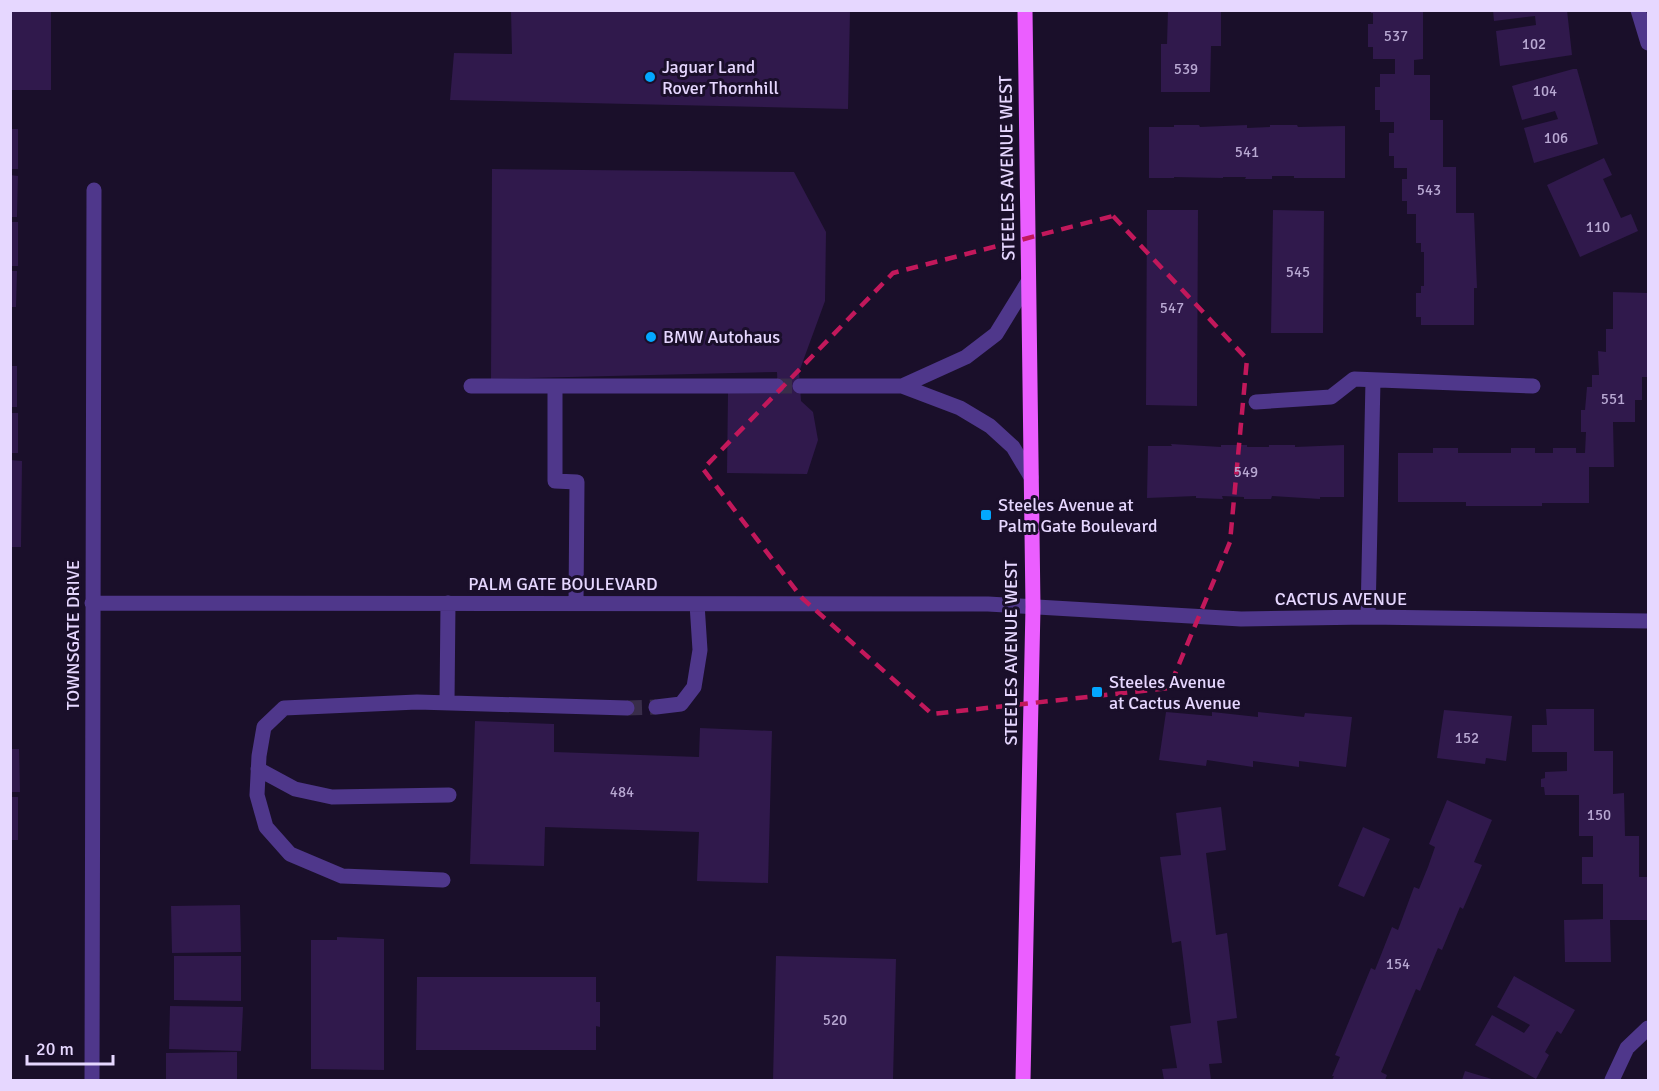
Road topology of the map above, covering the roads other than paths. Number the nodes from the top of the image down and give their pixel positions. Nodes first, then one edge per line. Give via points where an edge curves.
1 (1025, 10) edge
2 (1638, 10) edge
3 (1648, 43) edge
4 (94, 190) dead end
5 (1028, 282) junction
6 (1373, 380) junction
7 (471, 386) dead end
8 (555, 386) junction
9 (777, 386) tunnel mouth
10 (800, 386) tunnel mouth
11 (903, 386) junction
12 (1533, 386) dead end
13 (1256, 402) dead end
14 (1031, 477) junction
15 (92, 603) junction
16 (448, 603) junction
17 (576, 603) junction
18 (697, 604) junction
19 (1033, 607) junction
20 (1368, 617) junction
21 (1648, 621) edge
22 (447, 703) junction
23 (656, 707) tunnel mouth
24 (627, 708) tunnel mouth
25 (258, 770) junction
26 (449, 795) dead end
27 (443, 880) dead end
28 (1648, 1028) edge
29 (92, 1080) edge
30 (1023, 1080) edge
31 (1612, 1080) edge

1 - 5 main road, STEELES AVENUE WEST
2 - 3 street
4 - 15 street, TOWNSGATE DRIVE
5 - 11 street via 996,334 966,357
5 - 14 main road, STEELES AVENUE WEST
6 - 12 street
6 - 13 street via 1354,379 1331,397
6 - 20 street
7 - 8 street
8 - 9 street
8 - 17 street via 555,481 577,482
10 - 11 street
11 - 14 street via 960,408 990,426 1013,447
14 - 19 main road, STEELES AVENUE WEST
15 - 16 street, PALM GATE BOULEVARD
15 - 29 street, TOWNSGATE DRIVE
16 - 17 street, PALM GATE BOULEVARD
16 - 22 street
17 - 18 street, PALM GATE BOULEVARD
18 - 19 street, PALM GATE BOULEVARD
18 - 23 street via 700,650 694,687 681,704
19 - 20 street, CACTUS AVENUE via 1241,619
19 - 30 main road, STEELES AVENUE WEST
20 - 21 street, CACTUS AVENUE
22 - 24 street
22 - 25 street via 284,708 264,727
25 - 26 street via 295,789 333,797
25 - 27 street via 257,795 266,827 290,854 342,876
28 - 31 street via 1627,1047

